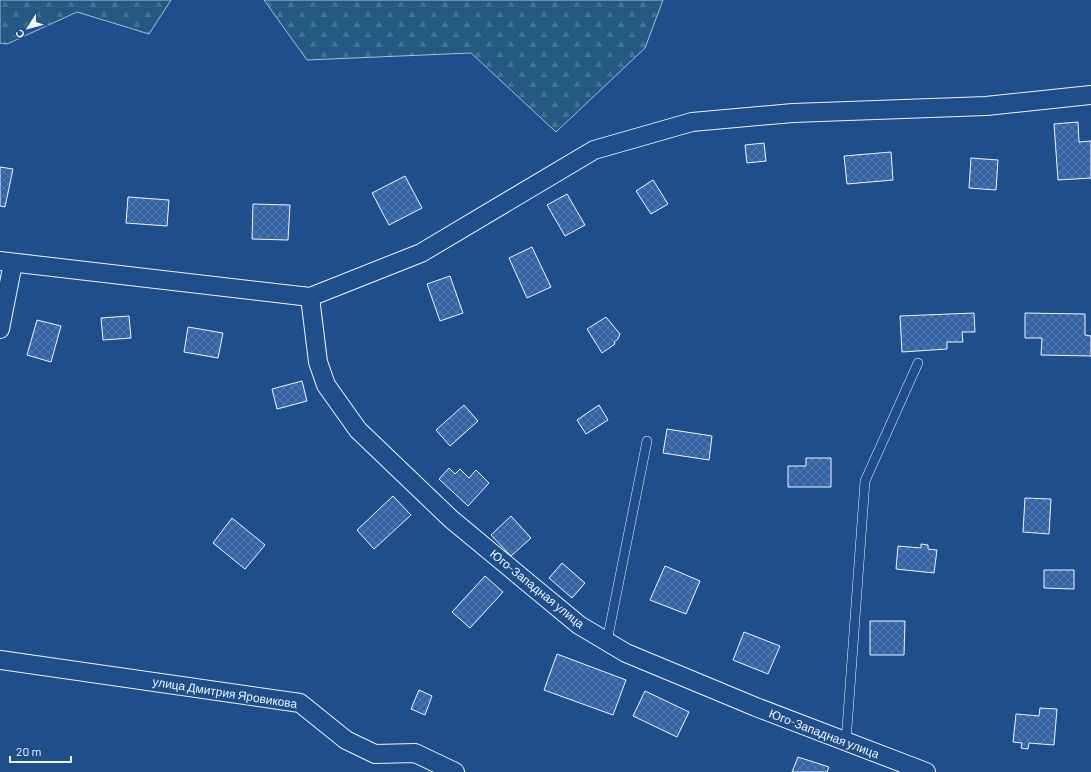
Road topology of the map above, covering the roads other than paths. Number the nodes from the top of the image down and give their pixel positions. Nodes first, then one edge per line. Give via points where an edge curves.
1 (1091, 95) edge
2 (7, 262) edge
3 (310, 297) junction
4 (0, 329) edge
5 (918, 363) dead end
6 (647, 441) dead end
7 (606, 641) junction
8 (0, 660) edge
9 (846, 742) junction
10 (455, 772) edge
11 (926, 772) edge

1 - 3 street via 986,106 793,113 692,122 594,150 422,253
2 - 3 street
2 - 4 street
3 - 7 street, Юго-Западная улица via 320,368 326,385 358,430 451,519 579,625
5 - 9 lane via 865,481
6 - 7 lane
7 - 9 street, Юго-Западная улица via 626,653 756,708
8 - 10 street, улица Дмитрия Яровикова via 300,703 346,740 375,754 415,753
9 - 11 street, Юго-Западная улица

